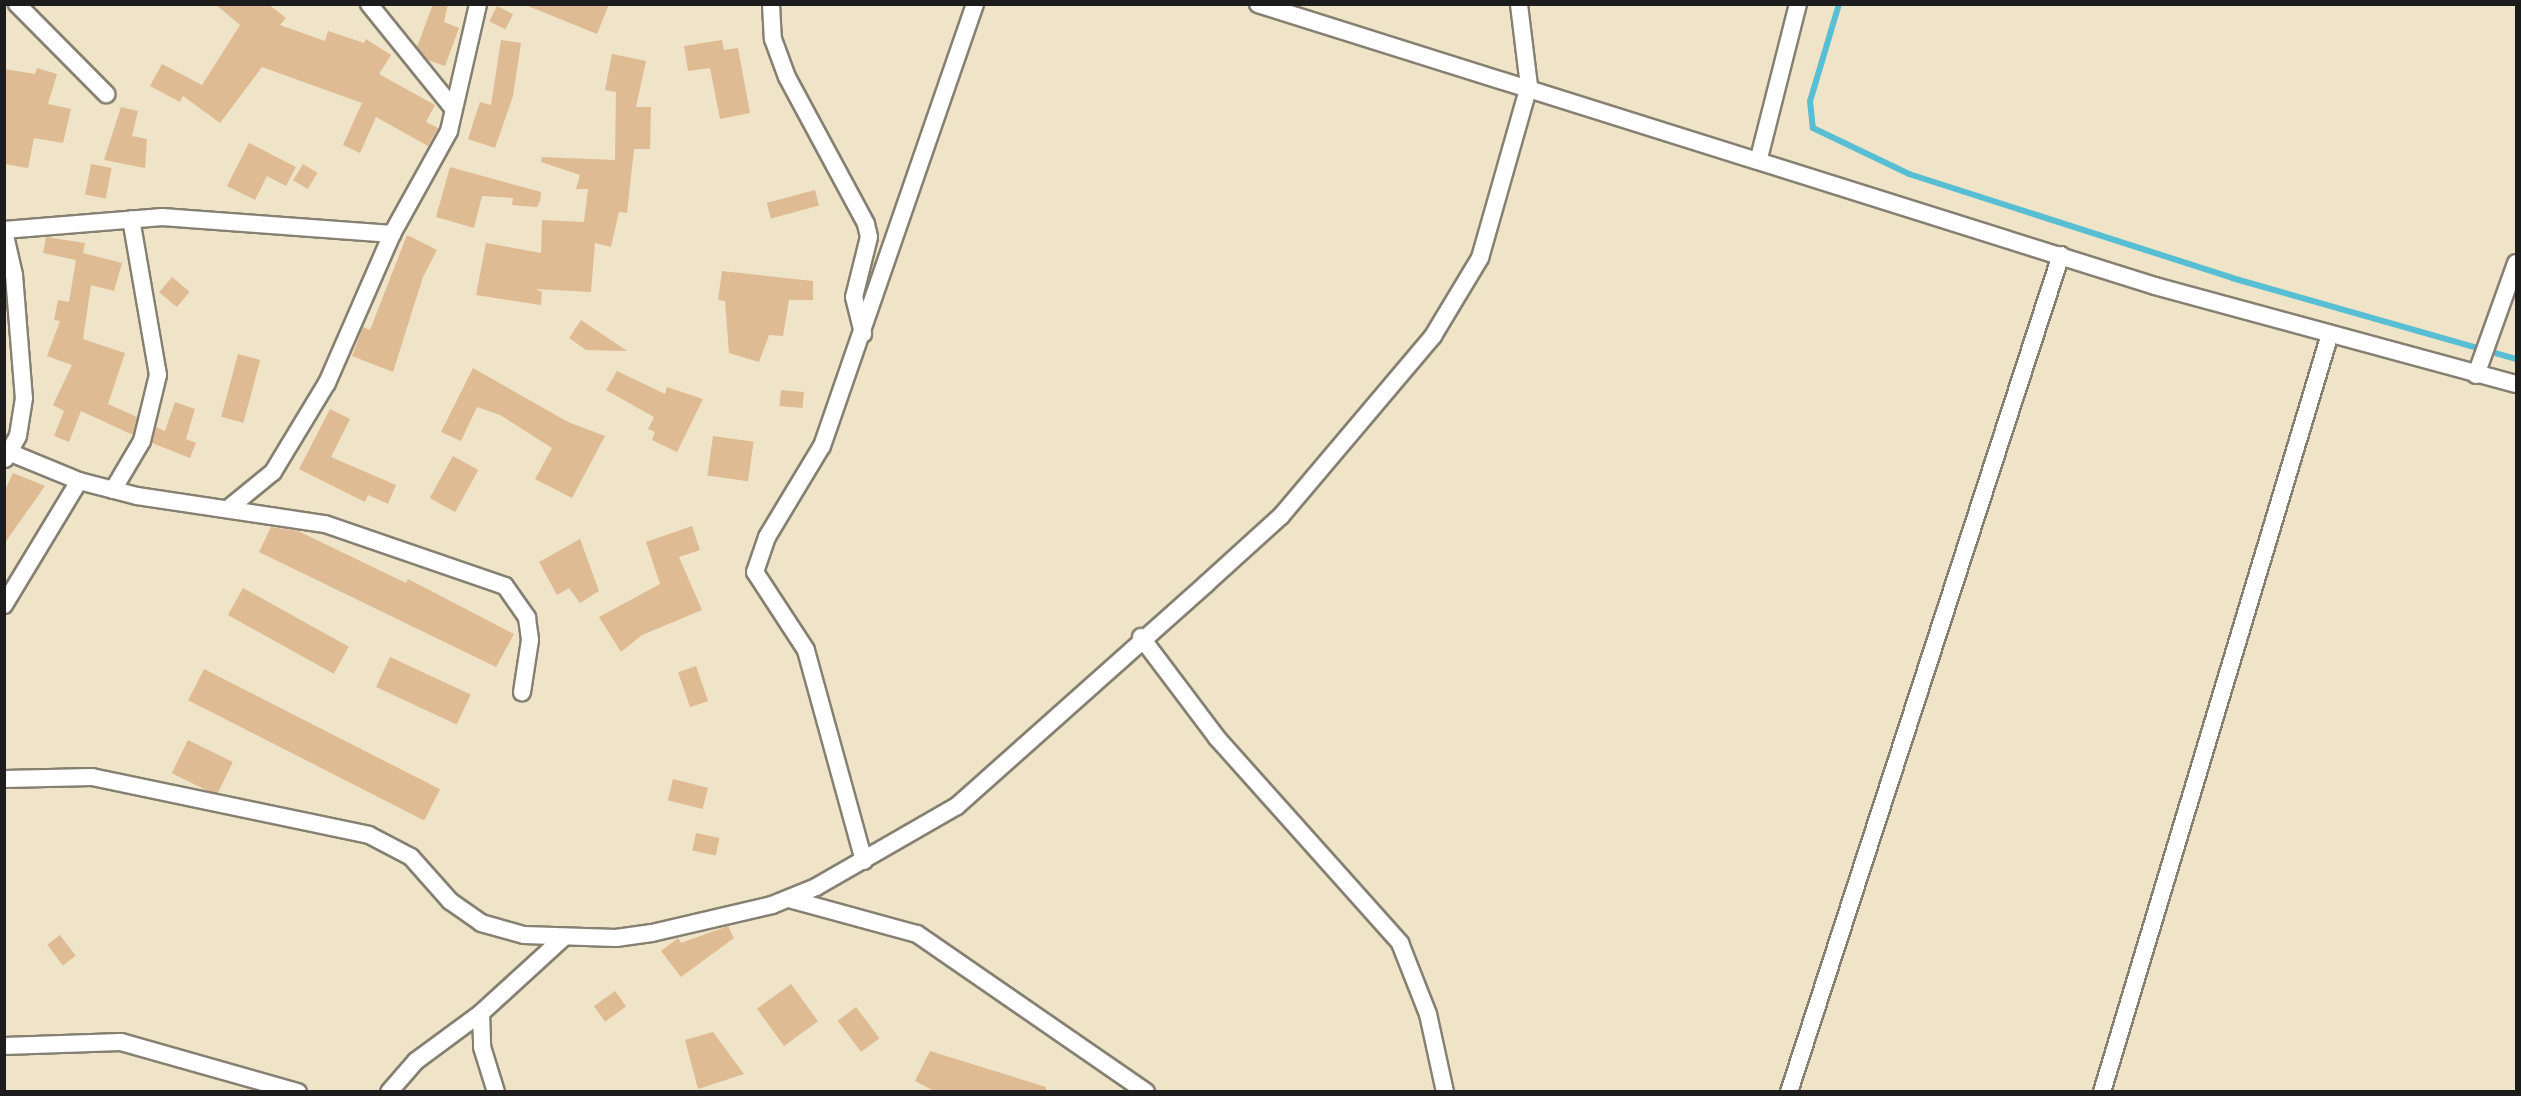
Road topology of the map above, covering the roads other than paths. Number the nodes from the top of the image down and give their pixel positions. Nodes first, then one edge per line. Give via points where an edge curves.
1 (17, 4) edge
2 (369, 4) edge
3 (478, 4) edge
4 (771, 4) edge
5 (975, 4) edge
6 (1258, 4) edge
7 (1519, 4) edge
8 (1798, 4) edge
9 (1529, 86) junction
10 (106, 94) dead end
11 (453, 108) junction
12 (1759, 158) junction
13 (131, 219) junction
14 (4, 231) edge
15 (392, 234) junction
16 (2061, 255) junction
17 (2517, 263) edge
18 (863, 334) junction
19 (2330, 334) junction
20 (2476, 375) junction
21 (2517, 384) edge
22 (8, 456) edge
23 (79, 481) junction
24 (113, 490) junction
25 (229, 508) junction
26 (4, 605) edge
27 (1141, 637) junction
28 (522, 692) dead end
29 (4, 779) edge
30 (864, 861) junction
31 (789, 898) junction
32 (563, 938) junction
33 (481, 1013) junction
34 (4, 1046) edge
35 (298, 1092) edge
36 (389, 1092) edge
37 (496, 1092) edge
38 (1146, 1092) edge
39 (1445, 1092) edge
40 (1789, 1092) edge
41 (2102, 1092) edge

1 - 10 street
2 - 11 street
3 - 11 street
4 - 18 street via 773,39 787,77 866,224 869,237 854,297
5 - 18 street
6 - 9 street
7 - 9 street
8 - 12 street
9 - 12 street
9 - 27 street via 1480,258 1433,336 1281,516
11 - 15 street via 438,154
12 - 16 street
13 - 14 street
13 - 15 street via 232,218
13 - 24 street via 158,375 142,441
14 - 22 street via 14,275 24,398
15 - 25 street via 296,442 273,472
16 - 19 street
16 - 40 street
17 - 20 street
18 - 30 street via 822,446 767,537 755,573 806,650
19 - 20 street
19 - 41 street
20 - 21 street
22 - 23 street
23 - 24 street
23 - 26 street
24 - 25 street
25 - 28 street via 325,524 505,586 527,618 530,640
27 - 30 street via 957,806
27 - 39 street via 1217,738 1400,944 1428,1014
29 - 32 street via 92,777 369,835 411,857 450,901 481,923
30 - 31 street
31 - 32 street via 652,933
31 - 38 street via 918,934
32 - 33 street
33 - 36 street via 416,1061
33 - 37 street via 482,1047
34 - 35 street via 121,1042

